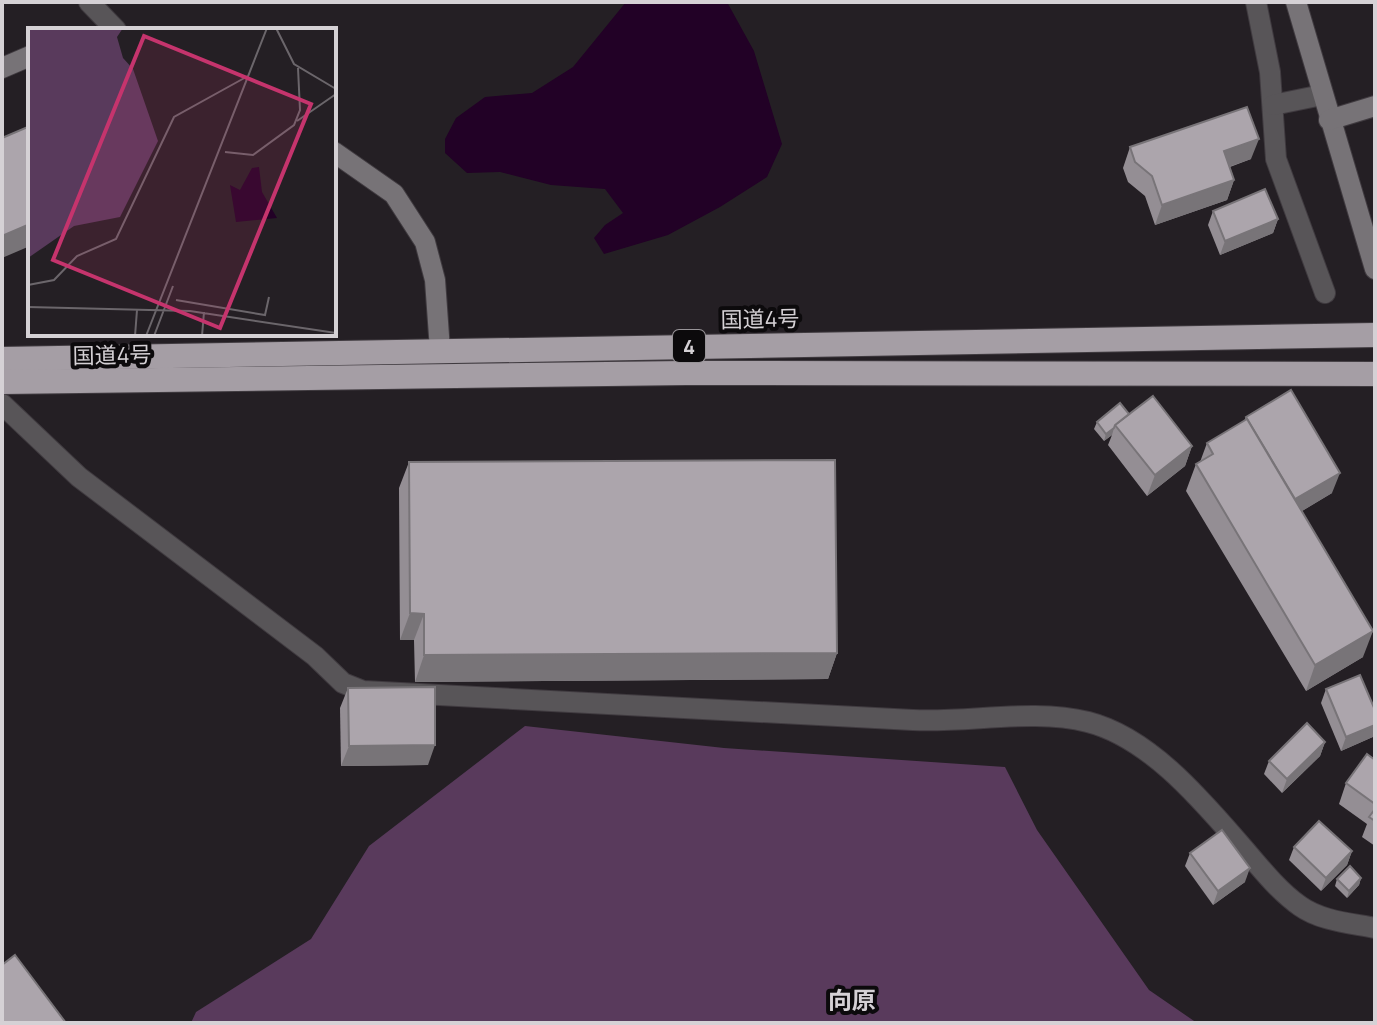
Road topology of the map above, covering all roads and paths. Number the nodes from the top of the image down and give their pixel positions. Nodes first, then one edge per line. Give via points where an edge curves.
1 (89, 2) edge
2 (1256, 2) edge
3 (1296, 2) edge
4 (114, 28) edge
5 (28, 57) edge
6 (2, 68) edge
7 (1322, 95) junction
8 (1273, 105) junction
9 (1375, 106) edge
10 (1329, 120) junction
11 (336, 153) edge
12 (1375, 269) edge
13 (1325, 293) dead end
14 (1375, 335) edge
15 (440, 350) junction
16 (2, 359) edge
17 (1375, 374) edge
18 (2, 382) edge
19 (2, 404) edge
20 (1375, 928) edge

1 - 4 street
2 - 8 street
3 - 7 street
5 - 6 street
7 - 8 street
7 - 10 street
8 - 13 street via 1276,159
9 - 10 street
10 - 12 street
11 - 15 street via 394,194 425,242 435,280
14 - 15 highway, 国道4号 / 4
15 - 16 highway, 国道4号 / 4
17 - 18 highway, 国道4号 / 4 via 686,373
19 - 20 street via 79,477 315,656 343,683 363,691 928,720 1047,717 1088,722 1127,738 1157,760 1301,907 1324,918

